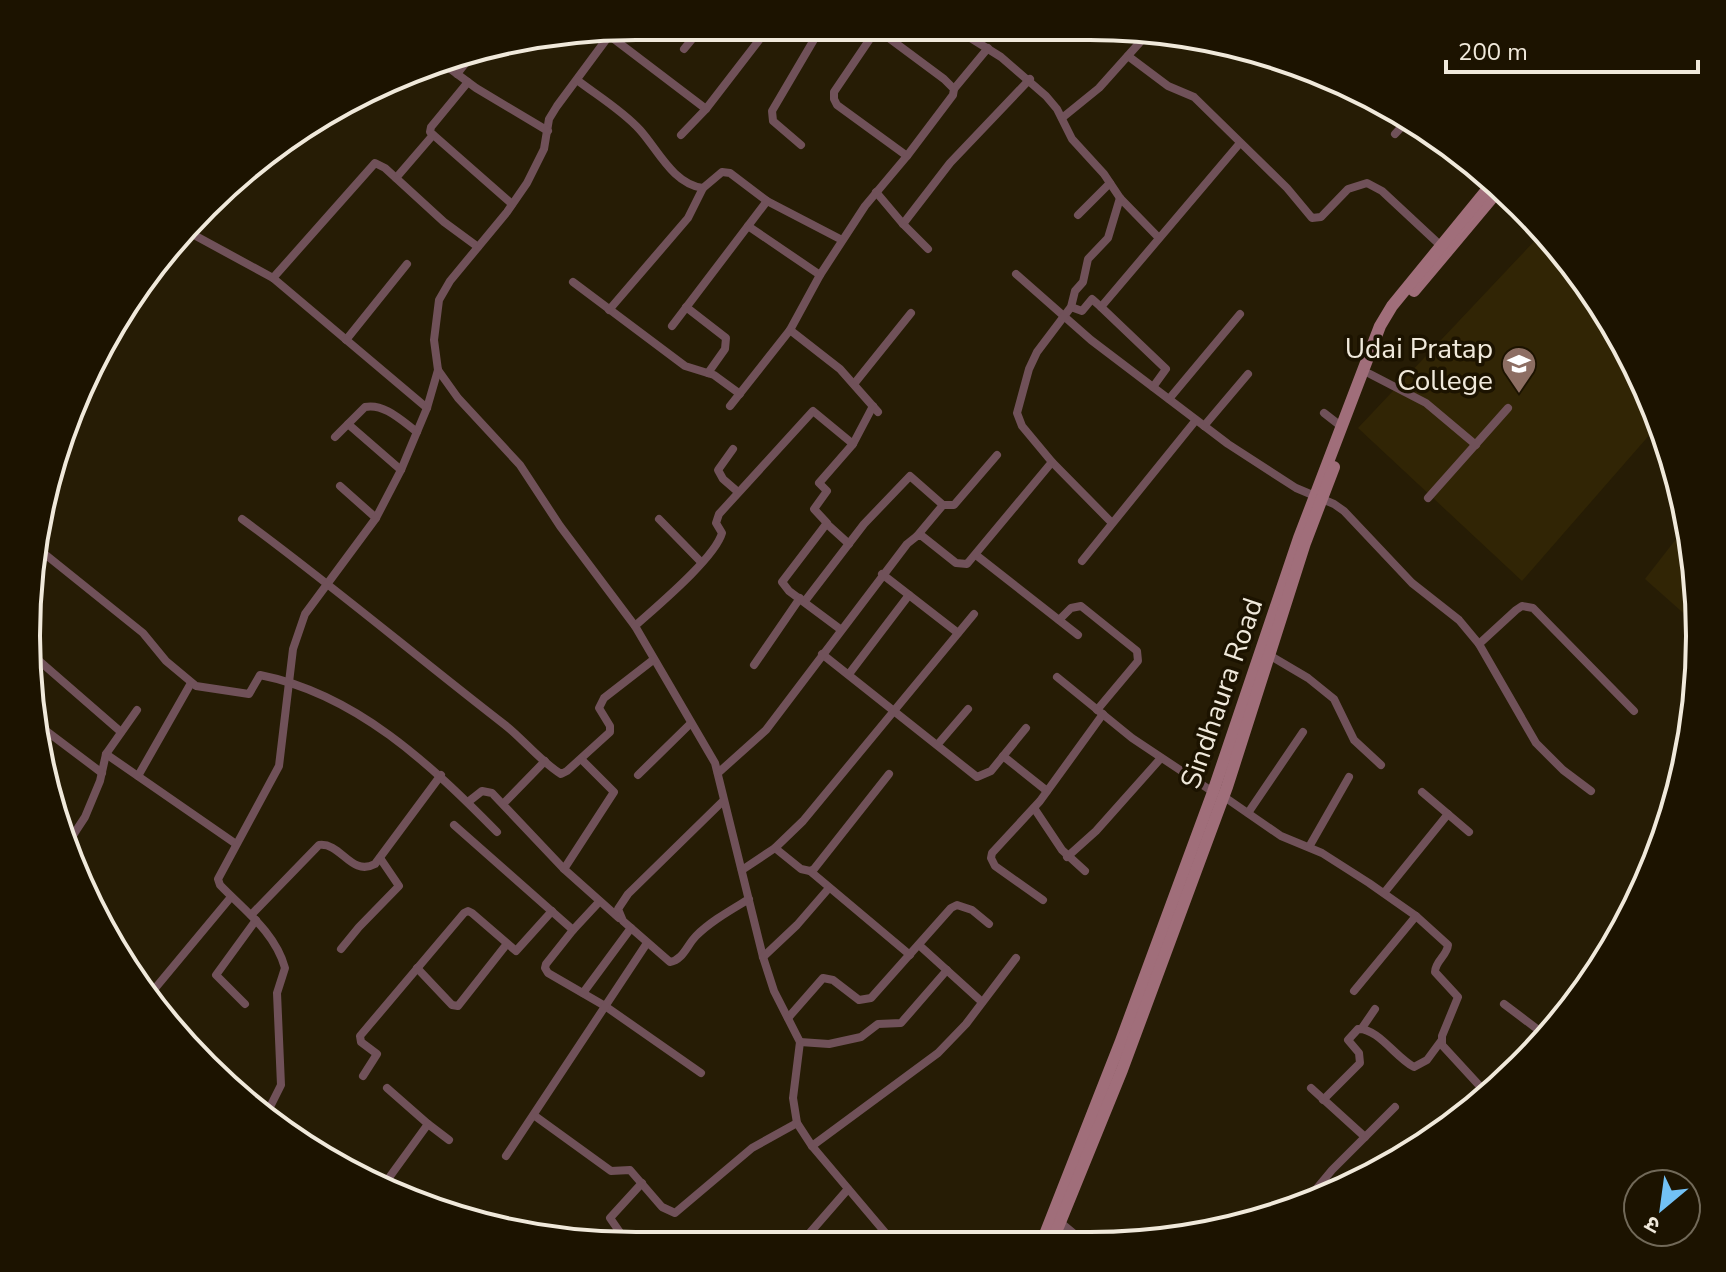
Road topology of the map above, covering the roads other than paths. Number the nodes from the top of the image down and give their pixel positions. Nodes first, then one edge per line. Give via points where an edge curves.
1 (621, 40) edge
2 (691, 40) edge
3 (759, 40) edge
4 (814, 40) edge
5 (868, 40) edge
6 (893, 40) edge
7 (975, 40) edge
8 (606, 41) edge
9 (1140, 42) edge
10 (988, 48) junction
11 (684, 49) dead end
12 (1128, 56) junction
13 (463, 66) edge
14 (451, 70) edge
15 (457, 74) junction
16 (1030, 79) junction
17 (577, 80) junction
18 (468, 82) junction
19 (954, 89) junction
20 (706, 109) junction
21 (1062, 118) junction
22 (1401, 128) edge
23 (548, 131) junction
24 (1395, 134) dead end
25 (433, 135) junction
26 (681, 135) dead end
27 (1240, 143) junction
28 (801, 145) dead end
29 (907, 156) junction
30 (396, 178) junction
31 (1110, 183) junction
32 (703, 188) junction
33 (1486, 191) edge
34 (876, 192) junction
35 (1493, 197) edge
36 (1120, 198) junction
37 (767, 201) junction
38 (512, 204) junction
39 (1078, 215) dead end
40 (903, 224) junction
41 (748, 226) junction
42 (195, 236) edge
43 (1158, 237) junction
44 (842, 240) junction
45 (1440, 245) junction
46 (478, 247) junction
47 (928, 249) dead end
48 (407, 264) dead end
49 (1016, 274) dead end
50 (820, 275) junction
51 (273, 278) junction
52 (573, 282) dead end
53 (686, 307) junction
54 (1071, 307) junction
55 (1101, 307) junction
56 (609, 310) junction
57 (911, 313) dead end
58 (1240, 314) dead end
59 (1064, 317) junction
60 (672, 326) dead end
61 (790, 330) junction
62 (346, 340) junction
63 (438, 370) junction
64 (708, 373) junction
65 (1248, 374) dead end
66 (1370, 374) junction
67 (854, 384) junction
68 (1153, 387) junction
69 (740, 394) junction
70 (1169, 399) junction
71 (730, 406) dead end
72 (427, 408) junction
73 (1508, 408) dead end
74 (1324, 413) dead end
75 (1200, 423) junction
76 (348, 424) junction
77 (1342, 427) junction
78 (417, 432) junction
79 (335, 437) dead end
80 (853, 444) junction
81 (1476, 445) junction
82 (733, 449) dead end
83 (997, 455) dead end
84 (1052, 462) junction
85 (401, 470) junction
86 (340, 486) dead end
87 (738, 492) junction
88 (1318, 497) junction
89 (1428, 498) dead end
90 (943, 505) junction
91 (376, 518) junction
92 (242, 519) dead end
93 (659, 519) dead end
94 (1112, 523) junction
95 (827, 524) junction
96 (917, 536) junction
97 (849, 544) junction
98 (46, 555) edge
99 (976, 555) junction
100 (1082, 561) dead end
101 (701, 562) junction
102 (882, 574) junction
103 (327, 582) junction
104 (909, 595) junction
105 (802, 600) junction
106 (974, 614) dead end
107 (1059, 620) junction
108 (635, 626) junction
109 (840, 629) junction
110 (958, 633) junction
111 (1078, 635) dead end
112 (1479, 644) junction
113 (822, 654) junction
114 (1269, 655) junction
115 (653, 660) junction
116 (41, 662) edge
117 (754, 665) dead end
118 (849, 674) junction
119 (1057, 677) dead end
120 (287, 680) junction
121 (191, 683) junction
122 (968, 709) dead end
123 (137, 710) dead end
124 (895, 710) junction
125 (1634, 711) dead end
126 (1100, 712) junction
127 (690, 724) junction
128 (1026, 728) dead end
129 (48, 732) edge
130 (121, 732) junction
131 (1303, 732) dead end
132 (938, 744) junction
133 (106, 754) junction
134 (1003, 756) junction
135 (1161, 758) junction
136 (581, 759) junction
137 (545, 761) junction
138 (1381, 765) dead end
139 (102, 773) junction
140 (718, 773) junction
141 (889, 774) dead end
142 (441, 775) junction
143 (638, 775) dead end
144 (138, 776) junction
145 (1349, 777) dead end
146 (1047, 791) junction
147 (1591, 791) dead end
148 (1422, 792) dead end
149 (1218, 794) junction
150 (723, 801) junction
151 (468, 802) junction
152 (504, 803) junction
153 (1034, 808) junction
154 (1248, 813) junction
155 (1448, 814) junction
156 (454, 825) dead end
157 (497, 832) dead end
158 (1469, 832) dead end
159 (75, 835) edge
160 (236, 844) junction
161 (1309, 847) junction
162 (775, 848) junction
163 (1067, 857) junction
164 (380, 858) junction
165 (564, 869) junction
166 (742, 870) junction
167 (810, 871) junction
168 (1085, 871) dead end
169 (829, 888) junction
170 (1384, 893) junction
171 (231, 897) junction
172 (749, 899) junction
173 (1043, 900) dead end
174 (599, 902) junction
175 (552, 911) junction
176 (1416, 916) junction
177 (254, 918) junction
178 (623, 921) junction
179 (989, 924) dead end
180 (631, 928) junction
181 (573, 930) junction
182 (647, 943) junction
183 (506, 945) junction
184 (919, 945) junction
185 (341, 949) dead end
186 (910, 955) junction
187 (763, 957) junction
188 (1016, 958) dead end
189 (417, 968) junction
190 (947, 970) junction
191 (155, 988) edge
192 (1354, 991) dead end
193 (583, 993) junction
194 (982, 1002) junction
195 (245, 1004) dead end
196 (1504, 1004) dead end
197 (605, 1006) junction
198 (1375, 1009) dead end
199 (788, 1018) junction
200 (1362, 1028) junction
201 (1538, 1029) edge
202 (1441, 1041) junction
203 (800, 1042) junction
204 (701, 1073) dead end
205 (363, 1076) dead end
206 (1480, 1087) edge
207 (387, 1088) dead end
208 (1311, 1088) dead end
209 (1323, 1100) junction
210 (270, 1107) edge
211 (1395, 1107) dead end
212 (535, 1116) junction
213 (797, 1123) junction
214 (428, 1124) junction
215 (1365, 1137) junction
216 (449, 1140) dead end
217 (812, 1146) junction
218 (506, 1156) dead end
219 (389, 1178) edge
220 (642, 1183) junction
221 (1318, 1187) edge
222 (848, 1189) junction
223 (1060, 1222) junction
224 (619, 1232) edge
225 (811, 1232) edge
226 (885, 1232) edge
227 (1046, 1232) edge
228 (1056, 1232) edge
229 (1072, 1232) edge

1 - 20 street
2 - 11 street
3 - 20 street
4 - 28 street via 772,111 773,121
5 - 29 street via 834,99
6 - 19 street
7 - 10 street
8 - 17 street
9 - 12 street
10 - 16 street
10 - 19 street
12 - 21 street
12 - 27 street via 1168,86 1194,97
13 - 15 street
14 - 15 street
15 - 18 street
16 - 21 street
16 - 40 street via 950,163
17 - 23 street via 549,119
17 - 32 street via 641,131 680,176
18 - 23 street
18 - 25 street via 431,127
19 - 29 street
20 - 26 street
21 - 31 street via 1072,139
22 - 24 street
23 - 38 street via 540,160
25 - 30 street
25 - 38 street
27 - 43 street
27 - 45 street via 1312,218 1321,217 1348,189 1367,183
29 - 34 street
30 - 46 street
30 - 51 street via 380,164 371,166
31 - 36 street
31 - 39 street
32 - 37 street via 722,172 730,173
32 - 56 street via 688,218
33 - 45 street, Sindhaura Road
34 - 40 street
34 - 44 street
35 - 66 street via 1397,313
36 - 43 street
36 - 54 street via 1108,238 1088,259
37 - 41 street
37 - 44 street
38 - 46 street
40 - 47 street
41 - 50 street
41 - 53 street
42 - 51 street
43 - 55 street
44 - 50 street
45 - 77 street, Sindhaura Road via 1380,326
46 - 63 street via 439,300 434,340
48 - 62 street
49 - 59 street
50 - 61 street
51 - 62 street
52 - 56 street
53 - 60 street
53 - 64 street via 726,338 725,349
54 - 55 street via 1082,311 1092,299
54 - 59 street
55 - 68 street via 1166,369
56 - 64 street via 685,366
57 - 67 street
58 - 70 street
59 - 68 street
59 - 84 street via 1037,352 1017,413
61 - 67 street
61 - 69 street
62 - 72 street
63 - 72 street
63 - 108 street via 520,465
64 - 69 street
65 - 75 street
66 - 81 street via 1417,396
66 - 88 street
67 - 80 street via 876,409
68 - 70 street
69 - 71 street
70 - 75 street
72 - 78 street
73 - 81 street
74 - 77 street
75 - 88 street
75 - 94 street
76 - 78 street via 371,405
76 - 79 street
76 - 85 street
77 - 88 street, Sindhaura Road
78 - 85 street
80 - 87 street via 813,411
80 - 95 street via 819,483 827,491 814,509
81 - 89 street
82 - 87 street via 718,470
83 - 90 street via 954,505
84 - 94 street
84 - 99 street
85 - 91 street
86 - 91 street
87 - 101 street via 717,518 722,538
88 - 112 street via 1344,511
88 - 114 street
88 - 149 street, Sindhaura Road
90 - 96 street
90 - 97 street via 910,476
91 - 103 street
92 - 103 street
93 - 101 street
94 - 100 street
95 - 97 street
95 - 105 street via 782,582
96 - 99 street via 962,565
96 - 102 street
97 - 105 street
98 - 121 street via 143,633
99 - 107 street
101 - 108 street
102 - 104 street
102 - 109 street
103 - 120 street via 305,614
103 - 137 street
104 - 110 street
104 - 118 street
105 - 109 street
105 - 117 street
106 - 110 street
107 - 111 street
107 - 126 street via 1081,606 1137,651 1138,661
108 - 115 street
109 - 113 street
110 - 124 street
112 - 125 street via 1522,606 1533,608
112 - 147 street via 1536,743
113 - 118 street
113 - 140 street via 766,730
114 - 138 street via 1334,699 1354,740
114 - 149 street
115 - 127 street
115 - 136 street via 604,698 599,711 611,730
116 - 130 street
118 - 124 street
119 - 126 street
120 - 121 street via 260,675 249,694
120 - 142 street via 376,726
120 - 160 street via 279,766
121 - 144 street
122 - 132 street
123 - 130 street
124 - 132 street
124 - 162 street
126 - 135 street
126 - 146 street
127 - 140 street
127 - 143 street
128 - 134 street
129 - 139 street
130 - 133 street
131 - 154 street
132 - 134 street via 977,777 991,771
133 - 139 street
133 - 144 street
134 - 146 street
135 - 149 street
135 - 163 street
136 - 137 street via 564,774
136 - 165 street via 614,792
137 - 152 street
139 - 159 street
140 - 150 street
141 - 167 street
142 - 151 street
142 - 164 street
144 - 160 street
145 - 161 street
146 - 153 street
148 - 155 street
149 - 154 street
149 - 223 street via 1122,1070
149 - 227 street, Sindhaura Road
150 - 166 street
150 - 178 street via 624,898 618,909
151 - 152 street via 487,790
151 - 157 street
152 - 165 street
153 - 163 street
153 - 173 street via 1001,840 991,858
154 - 161 street via 1281,836
155 - 158 street
155 - 170 street
156 - 175 street
160 - 171 street via 218,879
161 - 170 street
162 - 166 street
162 - 167 street
163 - 168 street
164 - 177 street via 361,867 332,846 319,845
164 - 185 street via 399,886
165 - 174 street
166 - 172 street
167 - 169 street
169 - 186 street
169 - 187 street
170 - 176 street
171 - 177 street
171 - 191 street
172 - 182 street via 698,933 675,962
172 - 187 street
174 - 178 street
174 - 181 street
175 - 181 street
175 - 183 street via 520,949
176 - 192 street
176 - 202 street via 1448,945 1435,972 1458,997
177 - 195 street via 216,975
177 - 210 street via 285,968 277,993 281,1085
178 - 180 street
179 - 184 street via 957,905
180 - 182 street
180 - 193 street
181 - 193 street via 545,968
182 - 197 street
183 - 189 street via 468,911
183 - 189 street via 458,1006
184 - 186 street
184 - 190 street
186 - 199 street via 866,1000 823,978
187 - 199 street
188 - 194 street
189 - 205 street via 360,1036 377,1054
190 - 194 street
190 - 203 street via 901,1023 878,1024 861,1037 829,1044
193 - 197 street
194 - 217 street via 938,1053
196 - 201 street
197 - 204 street
197 - 212 street
198 - 200 street
199 - 203 street
200 - 202 street via 1414,1067
200 - 209 street via 1348,1040 1360,1063
202 - 206 street
203 - 213 street via 793,1098
207 - 214 street
208 - 209 street
209 - 215 street
211 - 215 street
212 - 218 street
212 - 220 street via 605,1167 630,1170
213 - 217 street
213 - 220 street via 752,1148 675,1213 662,1207
214 - 216 street
214 - 219 street
215 - 221 street
217 - 222 street
220 - 224 street via 610,1218
222 - 225 street
222 - 226 street
223 - 228 street
223 - 229 street

